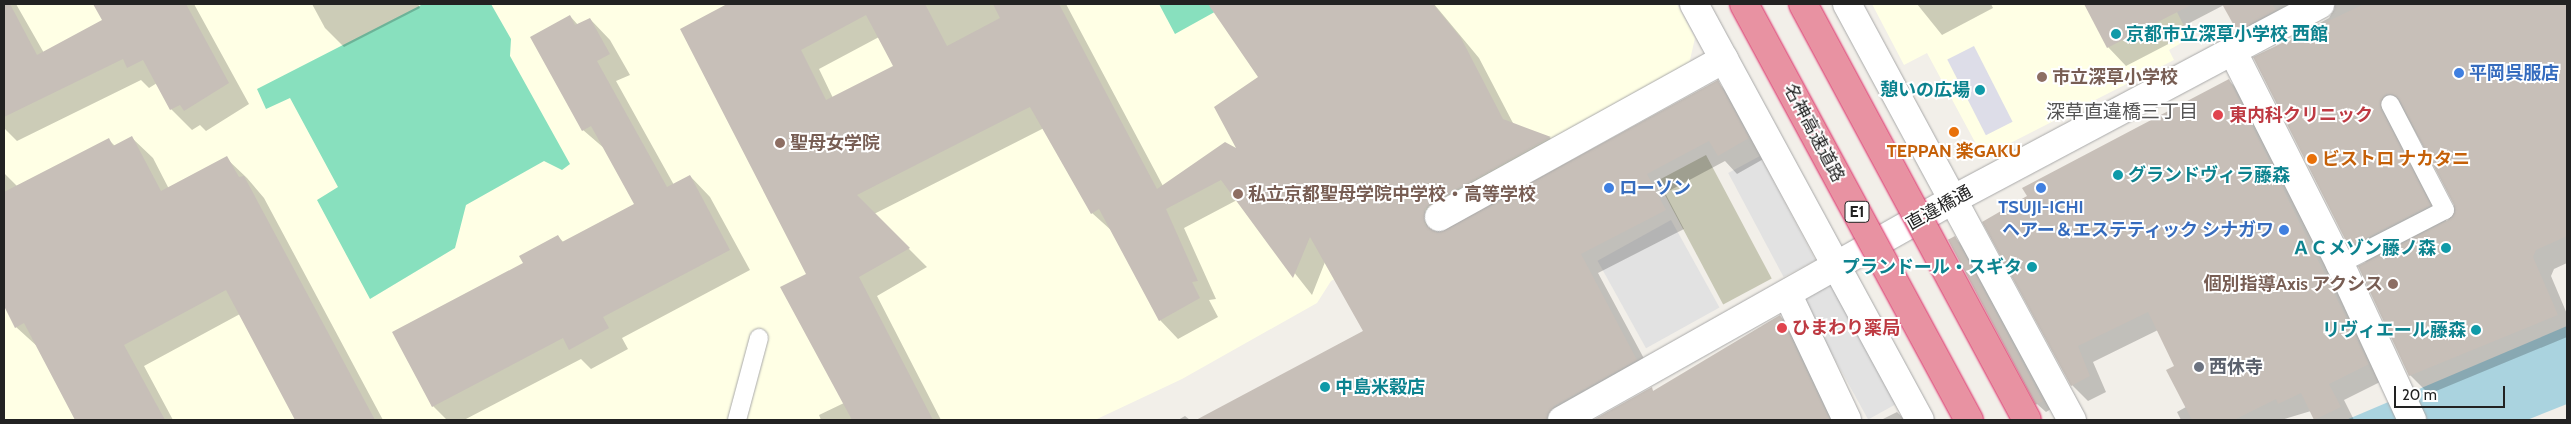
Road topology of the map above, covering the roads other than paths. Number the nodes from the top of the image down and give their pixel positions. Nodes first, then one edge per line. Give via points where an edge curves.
1 (1694, 4) edge
2 (1744, 4) edge
3 (1803, 4) edge
4 (1847, 4) edge
5 (2320, 4) edge
6 (2232, 50) junction
7 (1724, 59) junction
8 (2390, 104) dead end
9 (1952, 200) junction
10 (1439, 217) dead end
11 (2340, 264) junction
12 (1836, 266) junction
13 (1788, 295) junction
14 (759, 338) dead end
15 (737, 420) edge
16 (1562, 420) edge
17 (1847, 420) edge
18 (1920, 420) edge
19 (1969, 420) edge
20 (2027, 420) edge
21 (2072, 420) edge
22 (2412, 420) edge

1 - 7 street
2 - 19 highway, 名神高速道路 / E1, bridge
3 - 20 highway, bridge
4 - 9 street
5 - 6 street, 直違橋通
6 - 9 street, 直違橋通
6 - 11 street
7 - 10 street
7 - 12 street
8 - 11 lane via 2445,210
9 - 12 street, 直違橋通
9 - 21 street
11 - 22 street
12 - 13 street, 直違橋通
12 - 18 street
13 - 16 street, 直違橋通
13 - 17 street
14 - 15 lane

